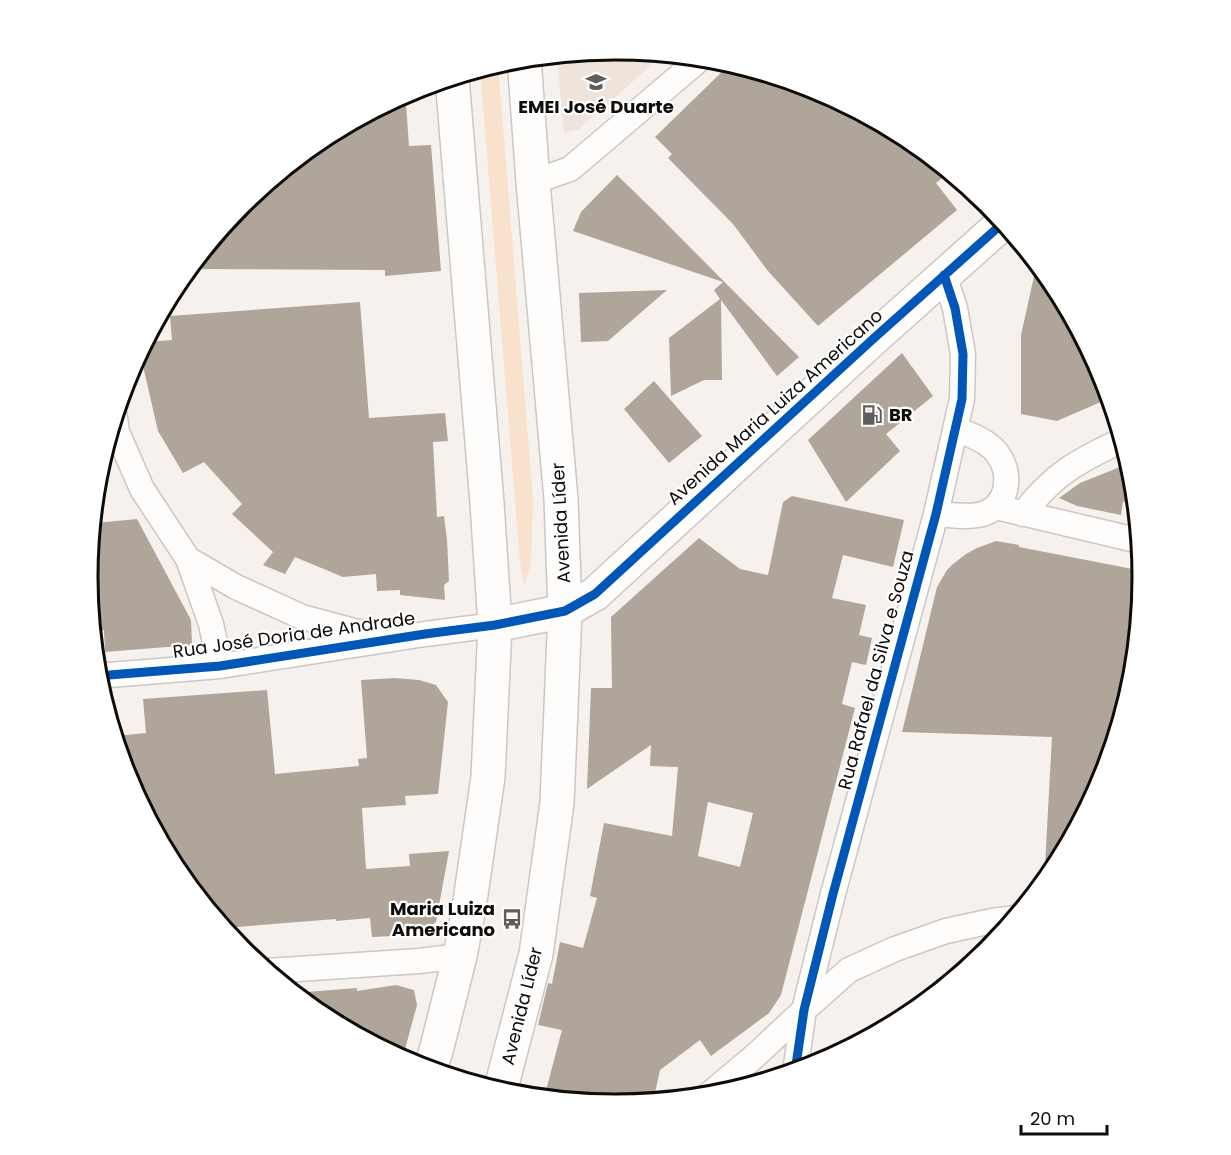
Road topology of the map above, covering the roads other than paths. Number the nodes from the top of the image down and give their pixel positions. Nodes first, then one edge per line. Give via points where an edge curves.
1 (692, 66) edge
2 (525, 68) edge
3 (453, 86) edge
4 (533, 182) junction
5 (997, 228) edge
6 (944, 275) junction
7 (956, 429) junction
8 (118, 435) edge
9 (1115, 444) edge
10 (996, 507) junction
11 (936, 514) junction
12 (1023, 514) junction
13 (1132, 539) edge
14 (188, 560) junction
15 (565, 611) junction
16 (495, 625) junction
17 (388, 640) junction
18 (220, 666) junction
19 (107, 675) edge
20 (1005, 919) edge
21 (460, 956) junction
22 (278, 970) edge
23 (804, 1010) junction
24 (432, 1062) edge
25 (796, 1063) edge
26 (503, 1082) edge
27 (721, 1084) edge

1 - 4 street via 570,170
2 - 4 main road, Avenida Líder
3 - 16 main road
4 - 15 main road, Avenida Líder via 561,499
5 - 6 main road, Avenida Maria Luiza Americano
6 - 7 street, Rua Rafael da Silva e Souza via 963,354 962,399
6 - 15 main road, Avenida Maria Luiza Americano via 595,594
7 - 10 street via 988,444 1003,463 1007,486
7 - 11 street, Rua Rafael da Silva e Souza
8 - 14 street via 142,489
9 - 12 street via 1078,461 1055,478
10 - 11 street via 972,516
10 - 12 street
11 - 23 street, Rua Rafael da Silva e Souza
12 - 13 street
14 - 17 street via 302,617
14 - 18 street via 211,624
15 - 16 main road, Avenida Maria Luiza Americano
15 - 26 main road, Avenida Líder via 557,803 536,954
16 - 17 street, Rua José Doria de Andrade
16 - 21 main road via 488,777
17 - 18 street, Rua José Doria de Andrade
18 - 19 street, Rua José Doria de Andrade
20 - 23 street via 946,931 895,949 849,970
21 - 22 street
21 - 24 main road
23 - 25 street, Rua Rafael da Silva e Souza
23 - 27 street

